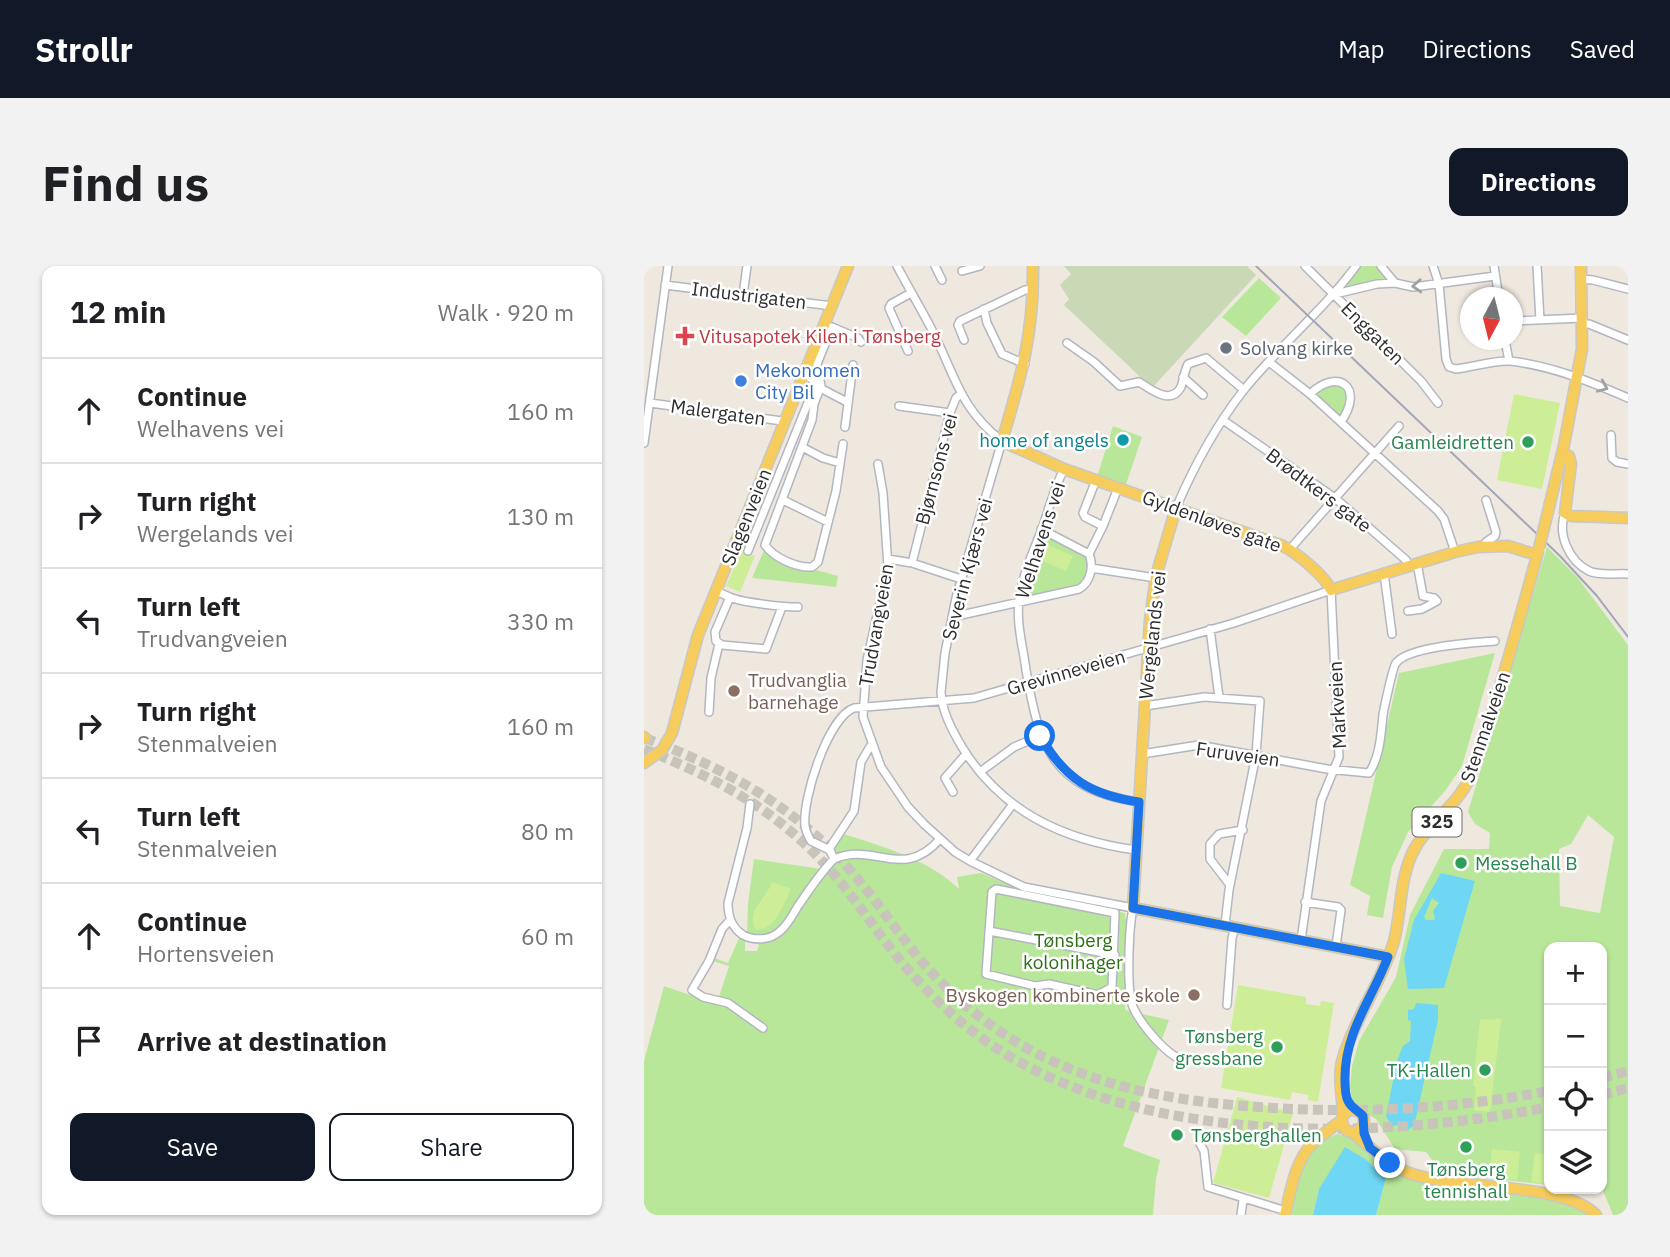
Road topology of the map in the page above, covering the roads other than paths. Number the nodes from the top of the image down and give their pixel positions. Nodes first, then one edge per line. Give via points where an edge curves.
1 (668, 266) edge
2 (747, 266) edge
3 (849, 266) edge
4 (897, 266) edge
5 (936, 266) edge
6 (980, 266) edge
7 (1033, 266) edge
8 (1306, 266) edge
9 (1356, 266) edge
10 (1381, 266) edge
11 (1433, 266) edge
12 (1494, 266) edge
13 (1537, 266) edge
14 (1581, 266) edge
15 (962, 271) dead end
16 (1495, 276) junction
17 (1581, 279) junction
18 (942, 280) dead end
19 (1395, 283) junction
20 (1439, 284) junction
21 (665, 285) junction
22 (1497, 287) edge
23 (1033, 289) junction
24 (1628, 289) edge
25 (911, 293) junction
26 (1335, 294) junction
27 (743, 295) junction
28 (832, 306) junction
29 (984, 309) junction
30 (1540, 320) junction
31 (1523, 321) edge
32 (1583, 321) junction
33 (964, 340) dead end
34 (1628, 340) edge
35 (861, 342) dead end
36 (1067, 343) dead end
37 (1507, 350) edge
38 (908, 352) dead end
39 (1509, 361) junction
40 (1269, 362) junction
41 (1025, 363) junction
42 (853, 365) dead end
43 (804, 374) junction
44 (1183, 377) junction
45 (1577, 377) junction
46 (820, 388) junction
47 (1244, 390) junction
48 (961, 394) junction
49 (1310, 394) junction
50 (1203, 395) dead end
51 (814, 397) junction
52 (1628, 398) edge
53 (847, 402) junction
54 (650, 403) junction
55 (1438, 403) dead end
56 (899, 406) dead end
57 (950, 413) junction
58 (786, 420) junction
59 (1223, 420) junction
60 (1341, 422) junction
61 (1399, 426) dead end
62 (845, 427) dead end
63 (1611, 435) dead end
64 (1002, 441) junction
65 (644, 443) edge
66 (843, 444) dead end
67 (802, 447) junction
68 (1375, 453) junction
69 (1563, 453) junction
70 (840, 463) junction
71 (878, 464) dead end
72 (1628, 464) edge
73 (1064, 469) junction
74 (1096, 480) junction
75 (1118, 488) junction
76 (754, 498) junction
77 (1335, 498) junction
78 (783, 500) junction
79 (1486, 500) dead end
80 (767, 504) junction
81 (1176, 508) junction
82 (779, 509) junction
83 (1565, 513) junction
84 (1628, 518) edge
85 (828, 522) junction
86 (1103, 526) junction
87 (1041, 529) junction
88 (1485, 546) junction
89 (1290, 549) junction
90 (748, 551) dead end
91 (1455, 552) junction
92 (1538, 552) junction
93 (1089, 554) junction
94 (888, 559) junction
95 (912, 563) junction
96 (1413, 564) junction
97 (1091, 568) junction
98 (1384, 573) junction
99 (1628, 574) edge
100 (1156, 578) junction
101 (961, 579) junction
102 (1331, 590) junction
103 (716, 591) junction
104 (730, 597) junction
105 (1019, 601) junction
106 (782, 607) junction
107 (798, 607) dead end
108 (1408, 611) dead end
109 (952, 617) junction
110 (1210, 629) junction
111 (1392, 634) dead end
112 (1496, 641) dead end
113 (719, 644) junction
114 (1148, 648) junction
115 (1029, 683) junction
116 (1219, 697) junction
117 (942, 702) junction
118 (1145, 706) junction
119 (863, 707) junction
120 (709, 712) dead end
121 (1040, 736) junction
122 (871, 746) junction
123 (966, 754) junction
124 (1142, 754) junction
125 (1256, 755) junction
126 (644, 763) edge
127 (1335, 769) junction
128 (980, 772) junction
129 (953, 792) dead end
130 (1139, 802) junction
131 (750, 804) dead end
132 (1013, 804) junction
133 (1242, 830) junction
134 (940, 839) junction
135 (1136, 850) junction
136 (834, 859) junction
137 (970, 861) junction
138 (1230, 885) junction
139 (1306, 902) junction
140 (1133, 908) junction
141 (730, 920) junction
142 (1230, 926) junction
143 (989, 931) junction
144 (1301, 940) junction
145 (1336, 946) junction
146 (1115, 955) junction
147 (1388, 957) junction
148 (1227, 1005) dead end
149 (763, 1028) dead end
150 (1347, 1048) junction
151 (1176, 1057) dead end
152 (1355, 1110) junction
153 (1346, 1125) junction
154 (1363, 1126) junction
155 (1199, 1142) dead end
156 (1370, 1148) junction
157 (1243, 1199) junction
158 (1598, 1212) edge
159 (1286, 1213) edge
160 (1241, 1215) edge

1 - 21 street
2 - 27 street
3 - 28 main road, Slagenveien via 841,295
4 - 25 street, Bjørnsons vei
5 - 18 street
6 - 15 street
7 - 23 main road, Severin Kjærs vei
8 - 26 street, Enggaten
9 - 26 street, Wergelands vei
10 - 19 street
11 - 20 street
12 - 16 street
13 - 30 street
14 - 17 main road, 325
16 - 20 street
16 - 22 street
17 - 24 street
17 - 32 main road, 325
20 -> 19 street via 1413,287
19 - 26 street
20 - 39 street via 1449,367
21 - 27 street, Industrigaten
21 - 54 street
23 - 29 street
23 - 41 main road, Severin Kjærs vei
25 - 38 street via 889,308
25 - 48 street, Bjørnsons vei
26 - 40 street, Wergelands vei
26 - 55 street, Enggaten
27 - 28 street, Industrigaten
28 - 43 main road, Slagenveien
29 - 33 street via 958,323
29 - 41 street via 1002,354
30 - 31 street
30 - 32 street
32 - 34 street
32 - 45 main road, 325
35 - 46 street, Slagenveien via 832,327 817,365
36 - 44 street via 1120,386 1139,382 1157,394 1170,395 1180,389
37 - 39 street
39 - 45 street
40 - 47 street, Wergelands vei
40 - 49 street
41 - 64 main road, Severin Kjærs vei
42 - 53 street
43 - 51 street via 814,381
43 - 58 main road, Slagenveien
44 - 47 street via 1188,364 1206,358
44 - 50 street
45 -> 52 street
45 - 69 main road, 325
46 - 51 street, Slagenveien
46 - 53 street
47 - 59 street, Wergelands vei
48 - 57 street, Bjørnsons vei
48 - 64 street, Gyldenløves gate via 973,415
49 - 60 street
49 - 60 street via 1329,382 1346,387 1352,401
51 - 67 street, Slagenveien
51 - 80 street
53 - 62 street
54 - 58 street, Malergaten
54 - 65 street
56 - 57 street
57 - 95 street, Bjørnsons vei
58 - 76 main road, Slagenveien
59 - 77 street, Brødtkers gate
59 - 81 street, Wergelands vei
60 - 68 street
61 - 68 street
63 - 72 street via 1612,458
64 - 73 main road, Gyldenløves gate
64 - 101 street, Severin Kjærs vei
66 - 70 street, Slagenveien
67 - 70 street
67 - 78 street, Slagenveien
68 - 77 street
68 - 91 street via 1443,516
69 - 83 main road via 1570,460
69 - 92 main road, 325, bridge
70 - 85 street, Slagenveien
71 - 94 street, Trudvangveien
73 - 74 main road, Gyldenløves gate
73 - 87 street, Welhavens vei
74 - 75 main road, Gyldenløves gate
74 - 86 street via 1083,513
75 - 81 main road, Gyldenløves gate
75 - 86 street, Gyldenløves gate
76 - 80 street
76 - 103 main road, Slagenveien
77 - 89 street
77 - 96 street, Brødtkers gate
78 - 82 street, Slagenveien
78 - 85 street, Slagenveien
79 - 88 street via 1496,534
80 - 82 street
80 - 90 street
81 - 89 main road, Gyldenløves gate
81 - 100 main road, Wergelands vei
82 - 85 street, Slagenveien via 765,545 793,564 813,567 818,562
83 - 84 main road
83 - 99 street via 1565,546 1579,562 1590,572
86 - 93 street, Gyldenløves gate
87 - 93 street
87 - 105 street, Welhavens vei
88 - 91 main road, Grevinneveien
88 - 92 main road, Grevinneveien
89 - 102 main road, Gyldenløves gate
91 - 96 main road, Grevinneveien
92 - 147 main road, Stenmalveien / 325 via 1475,765 1458,798 1423,837 1409,861
93 - 97 street
94 - 95 street
94 - 119 street, Trudvangveien via 867,660
95 - 101 street
96 - 98 main road, Grevinneveien
96 - 108 street via 1423,596 1437,601
97 - 100 street
97 - 105 street via 1082,587
98 - 102 main road, Grevinneveien
98 - 111 street
100 - 114 main road, Wergelands vei
101 - 109 street, Severin Kjærs vei
102 - 110 street, Grevinneveien
102 - 127 street, Markveien via 1339,749
103 - 104 street
103 - 126 main road, Slagenveien via 693,651 672,733 662,750
104 - 106 street
104 - 113 street via 715,632
105 - 109 street
105 - 115 street, Welhavens vei
106 - 107 street
106 - 113 street via 766,649
109 - 117 street, Severin Kjærs vei
110 - 114 street, Grevinneveien
110 - 116 street
112 - 127 street, Furuveien via 1447,644 1401,658 1393,670 1371,771
113 - 120 street
114 - 115 street, Grevinneveien
114 - 118 main road, Wergelands vei
115 - 117 street, Grevinneveien
115 - 121 street, Welhavens vei
116 - 118 street
116 - 125 street via 1255,699 1261,704
117 - 119 street, Grevinneveien
117 - 123 street, Severin Kjærs vei
118 - 124 main road, Wergelands vei
119 - 122 street, Trudvangveien
119 - 136 street via 846,711 831,736 816,767 806,810 808,835 830,850
121 - 128 street via 1008,751
121 - 130 street, Welhavens vei via 1077,781 1094,792
122 - 134 street, Trudvangveien via 908,807
122 - 136 street via 861,762 854,811 829,849
123 - 128 street, Severin Kjærs vei
123 - 129 street via 945,778
124 - 125 street, Furuveien via 1199,745
124 - 130 main road, Wergelands vei
125 - 127 street, Furuveien
125 - 133 street
127 - 139 street, Markveien via 1321,801
128 - 132 street, Severin Kjærs vei
130 - 135 main road, Wergelands vei
131 - 141 street via 728,903
132 - 135 street, Severin Kjærs vei via 1073,837
132 - 137 street
133 - 138 street
133 - 138 street via 1219,834 1210,845 1210,859
134 - 136 street via 908,860 852,854
134 - 137 street, Trudvangveien
135 - 140 main road, Wergelands vei
136 - 141 street via 779,932 752,938
137 - 140 street, Trudvangveien via 1024,887
138 - 142 street
139 - 144 street, Markveien
139 - 145 street via 1341,910
140 - 142 main road, Trudvangveien
140 - 151 street via 1133,1008 1163,1048
141 - 149 street via 692,990 703,998 728,1003
142 - 144 main road, Trudvangveien
142 - 148 street
143 - 146 street
143 - 146 street via 986,974 1035,986 1049,984 1101,995 1114,984
143 - 146 street via 992,892 1011,891 1115,913
144 - 145 main road, Trudvangveien
145 - 147 main road, Trudvangveien
147 - 150 main road, Stenmalveien / 325
150 - 152 main road, Stenmalveien / 325 via 1346,1093
150 - 153 main road, Stenmalveien / 325 via 1342,1067
152 - 153 main road via 1348,1111
152 - 154 main road, Stenmalveien / 325 via 1363,1116
153 - 154 main road via 1358,1131
153 - 156 main road
153 - 159 main road via 1309,1147
154 - 156 main road, 325
155 - 157 street via 1208,1187
156 - 158 main road via 1411,1174 1556,1195
157 - 159 street
157 - 160 street

